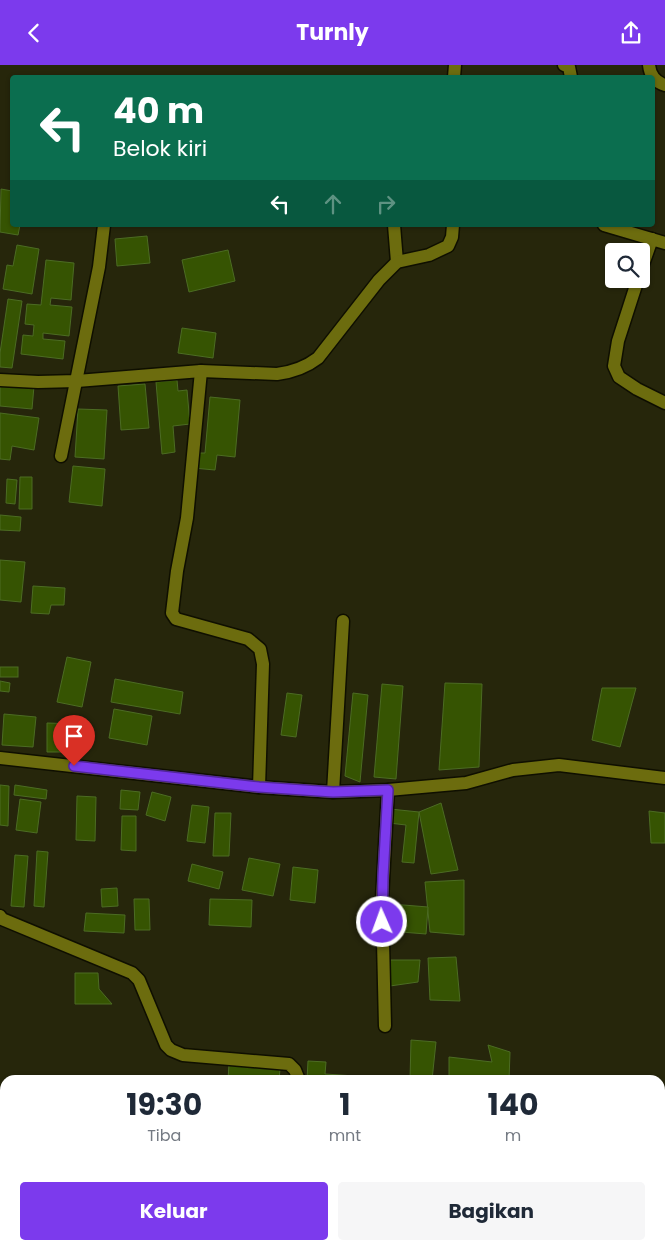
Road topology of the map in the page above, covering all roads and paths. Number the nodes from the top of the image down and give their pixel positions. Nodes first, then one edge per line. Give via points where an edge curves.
1 (564, 65) edge
2 (571, 75) edge
3 (104, 227) edge
4 (394, 227) edge
5 (454, 227) edge
6 (611, 227) edge
7 (652, 239) junction
8 (665, 243) edge
9 (650, 245) edge
10 (397, 262) junction
11 (635, 288) edge
12 (201, 371) junction
13 (0, 380) edge
14 (77, 381) junction
15 (665, 403) edge
16 (61, 456) dead end
17 (343, 621) dead end
18 (0, 758) edge
19 (665, 778) edge
20 (259, 787) junction
21 (388, 790) junction
22 (333, 792) junction
23 (0, 916) edge
24 (385, 1026) dead end
25 (297, 1075) edge

1 - 2 street via 571,69
3 - 14 street
4 - 10 street
5 - 10 street via 448,245 429,255
6 - 7 street
7 - 8 street
7 - 9 street
10 - 12 street via 318,358 308,365 290,373 277,374
11 - 15 street via 618,341 614,366 619,377
12 - 14 street
12 - 20 street via 187,519 172,613 176,619 248,639 260,649 263,664
13 - 14 street
14 - 16 street
17 - 22 street
18 - 20 street
19 - 21 street via 559,765 513,770 466,783
20 - 22 street
21 - 22 street
21 - 24 street via 382,899
23 - 25 street via 132,973 139,980 171,1050 183,1055 289,1064

